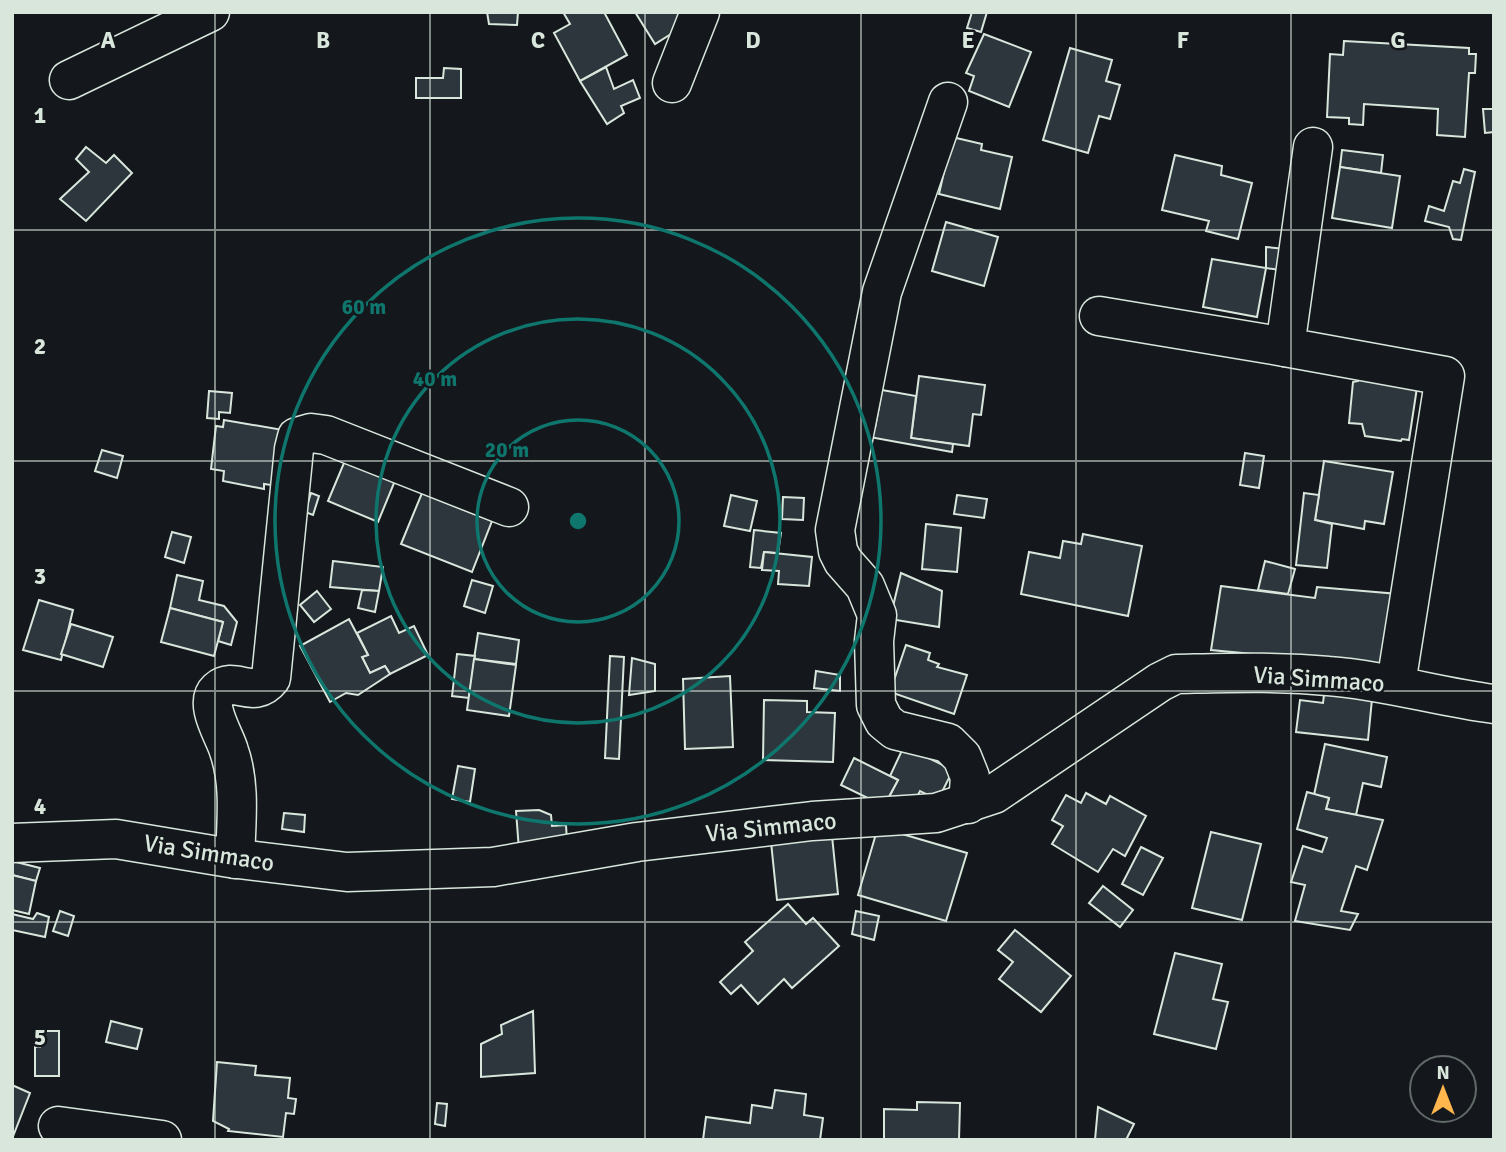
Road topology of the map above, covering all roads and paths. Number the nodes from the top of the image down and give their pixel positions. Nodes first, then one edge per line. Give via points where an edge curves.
1 (210, 12) edge
2 (700, 12) edge
3 (69, 80) dead end
4 (672, 83) dead end
5 (948, 102) dead end
6 (1313, 147) dead end
7 (1099, 316) dead end
8 (1285, 347) junction
9 (509, 507) dead end
10 (1396, 684) junction
11 (1494, 704) edge
12 (968, 804) junction
13 (12, 842) edge
14 (235, 859) junction
15 (58, 1126) dead end
16 (162, 1140) edge

1 - 3 street
2 - 4 street
5 - 12 street via 882,292 835,530 838,551 865,586 877,615 876,705 895,730 948,743 962,757 970,777
6 - 8 street
7 - 8 street
8 - 10 street via 1445,376
9 - 14 street via 326,435 297,437 271,678 255,689 230,685 214,696 216,720 234,768
10 - 11 street, Via Simmaco
10 - 12 street, Via Simmaco via 1327,675 1176,674 994,794
12 - 14 street, Via Simmaco via 936,813 812,821 637,842 493,867 347,872
13 - 14 street, Via Simmaco via 116,839
15 - 16 street

